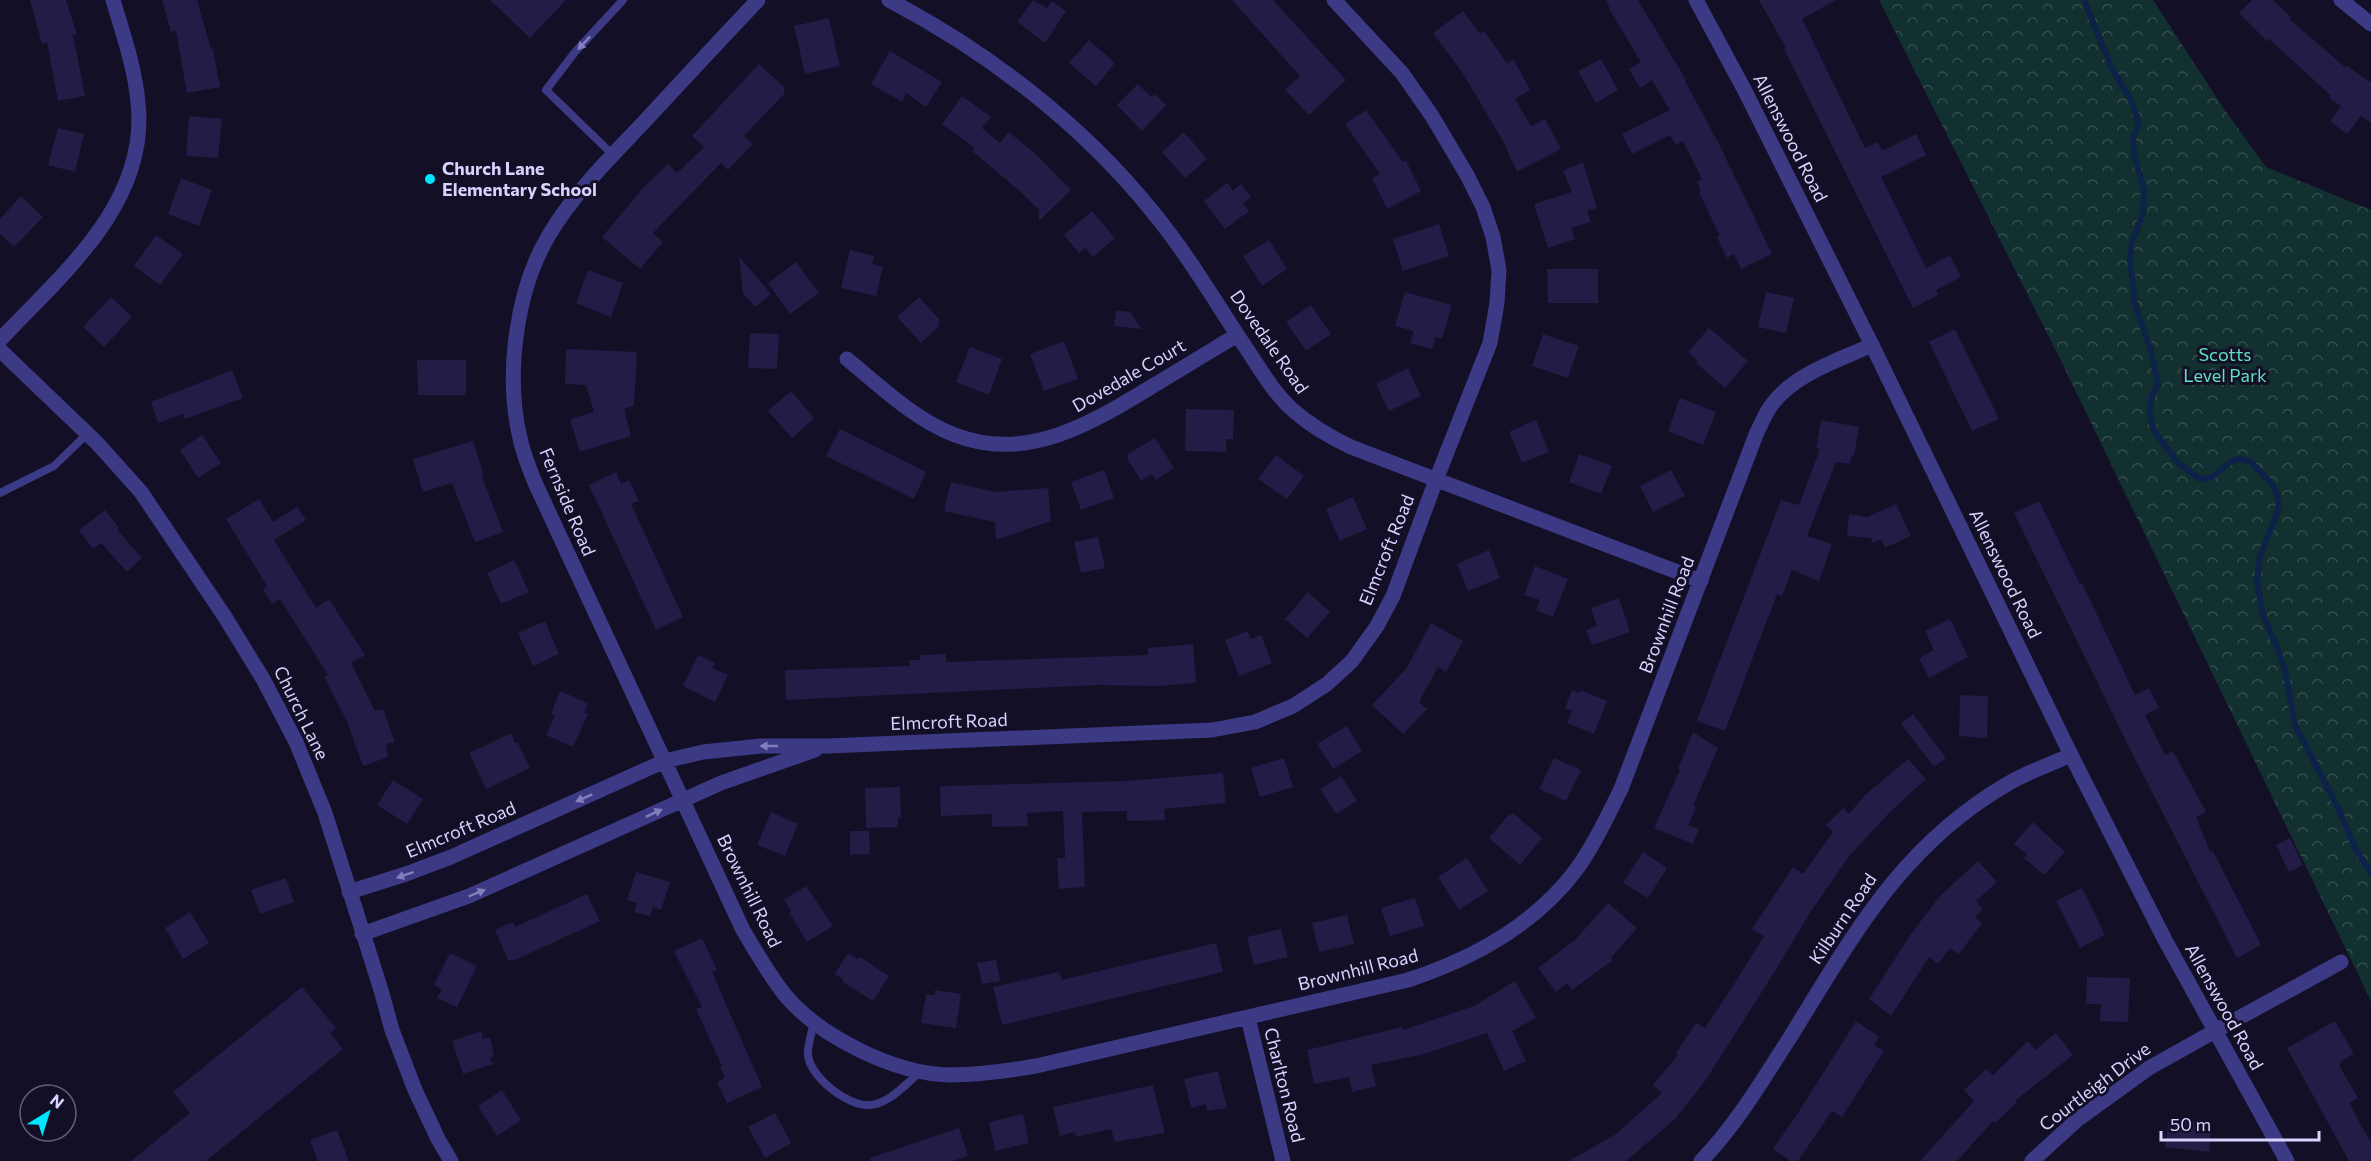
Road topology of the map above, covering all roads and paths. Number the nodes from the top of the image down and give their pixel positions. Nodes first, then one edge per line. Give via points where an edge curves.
1 (113, 0) edge
2 (623, 0) edge
3 (758, 0) edge
4 (889, 0) edge
5 (1334, 0) edge
6 (1696, 0) edge
7 (2341, 0) edge
8 (2371, 24) edge
9 (613, 155) junction
10 (1237, 335) junction
11 (0, 340) edge
12 (1872, 345) junction
13 (0, 350) edge
14 (847, 359) dead end
15 (87, 434) junction
16 (1436, 480) junction
17 (0, 493) edge
18 (1701, 581) junction
19 (828, 746) junction
20 (2071, 755) junction
21 (664, 761) junction
22 (684, 800) junction
23 (349, 892) junction
24 (362, 934) junction
25 (2341, 962) dead end
26 (1248, 1018) junction
27 (814, 1023) junction
28 (2215, 1031) junction
29 (920, 1072) junction
30 (451, 1161) edge
31 (1282, 1161) edge
32 (1701, 1161) edge
33 (2032, 1161) edge
34 (2287, 1161) edge

1 - 11 street via 138,104 131,173 92,242
2 -> 9 lane via 574,52 546,90
3 - 9 street, Fernside Road
4 - 10 street, Dovedale Road via 1008,75 1105,159 1152,210
5 - 16 street, Elmcroft Road via 1402,73 1432,116 1467,175 1493,237 1498,270 1490,343
6 - 12 street, Allenswood Road
7 - 8 street
9 - 21 street, Fernside Road via 548,236 532,274 514,353 514,394 520,438 536,485
10 - 14 street, Dovedale Court via 1069,433 1008,445 954,435 902,403
10 - 16 street, Dovedale Road via 1292,409 1320,432
12 - 18 street, Brownhill Road via 1804,377 1784,390 1769,408
12 - 20 street, Allenswood Road
13 - 15 street, Church Lane
15 - 17 lane via 54,466
15 - 23 street, Church Lane via 141,492 263,679 296,741 325,813
16 - 18 street, Dovedale Road
16 - 19 street, Elmcroft Road via 1393,596 1377,626 1344,669 1293,706 1255,722 1212,730
18 - 26 street, Brownhill Road via 1621,789 1575,871 1544,904 1480,951 1446,967 1408,980
19 -> 21 street, Elmcroft Road via 761,746
19 - 22 street, Elmcroft Road via 766,766
20 - 28 street, Allenswood Road
20 - 32 street, Kilburn Road via 2010,782 1974,805 1902,869 1867,913 1759,1086
21 - 22 street, Brownhill Road
21 -> 23 street, Elmcroft Road via 451,857
24 -> 22 street, Elmcroft Road via 469,897
22 - 27 street, Brownhill Road via 758,956 786,996
23 - 24 street, Church Lane
24 - 30 street, Church Lane via 407,1070
25 - 28 street, Courtleigh Drive
26 - 29 street, Brownhill Road via 990,1074
26 - 31 street, Charlton Road
27 - 29 street, Brownhill Road via 850,1045
27 - 29 lane via 808,1056 823,1083 846,1099 869,1105 890,1099
28 - 33 street, Courtleigh Drive via 2149,1068 2077,1120
28 - 34 street, Allenswood Road

